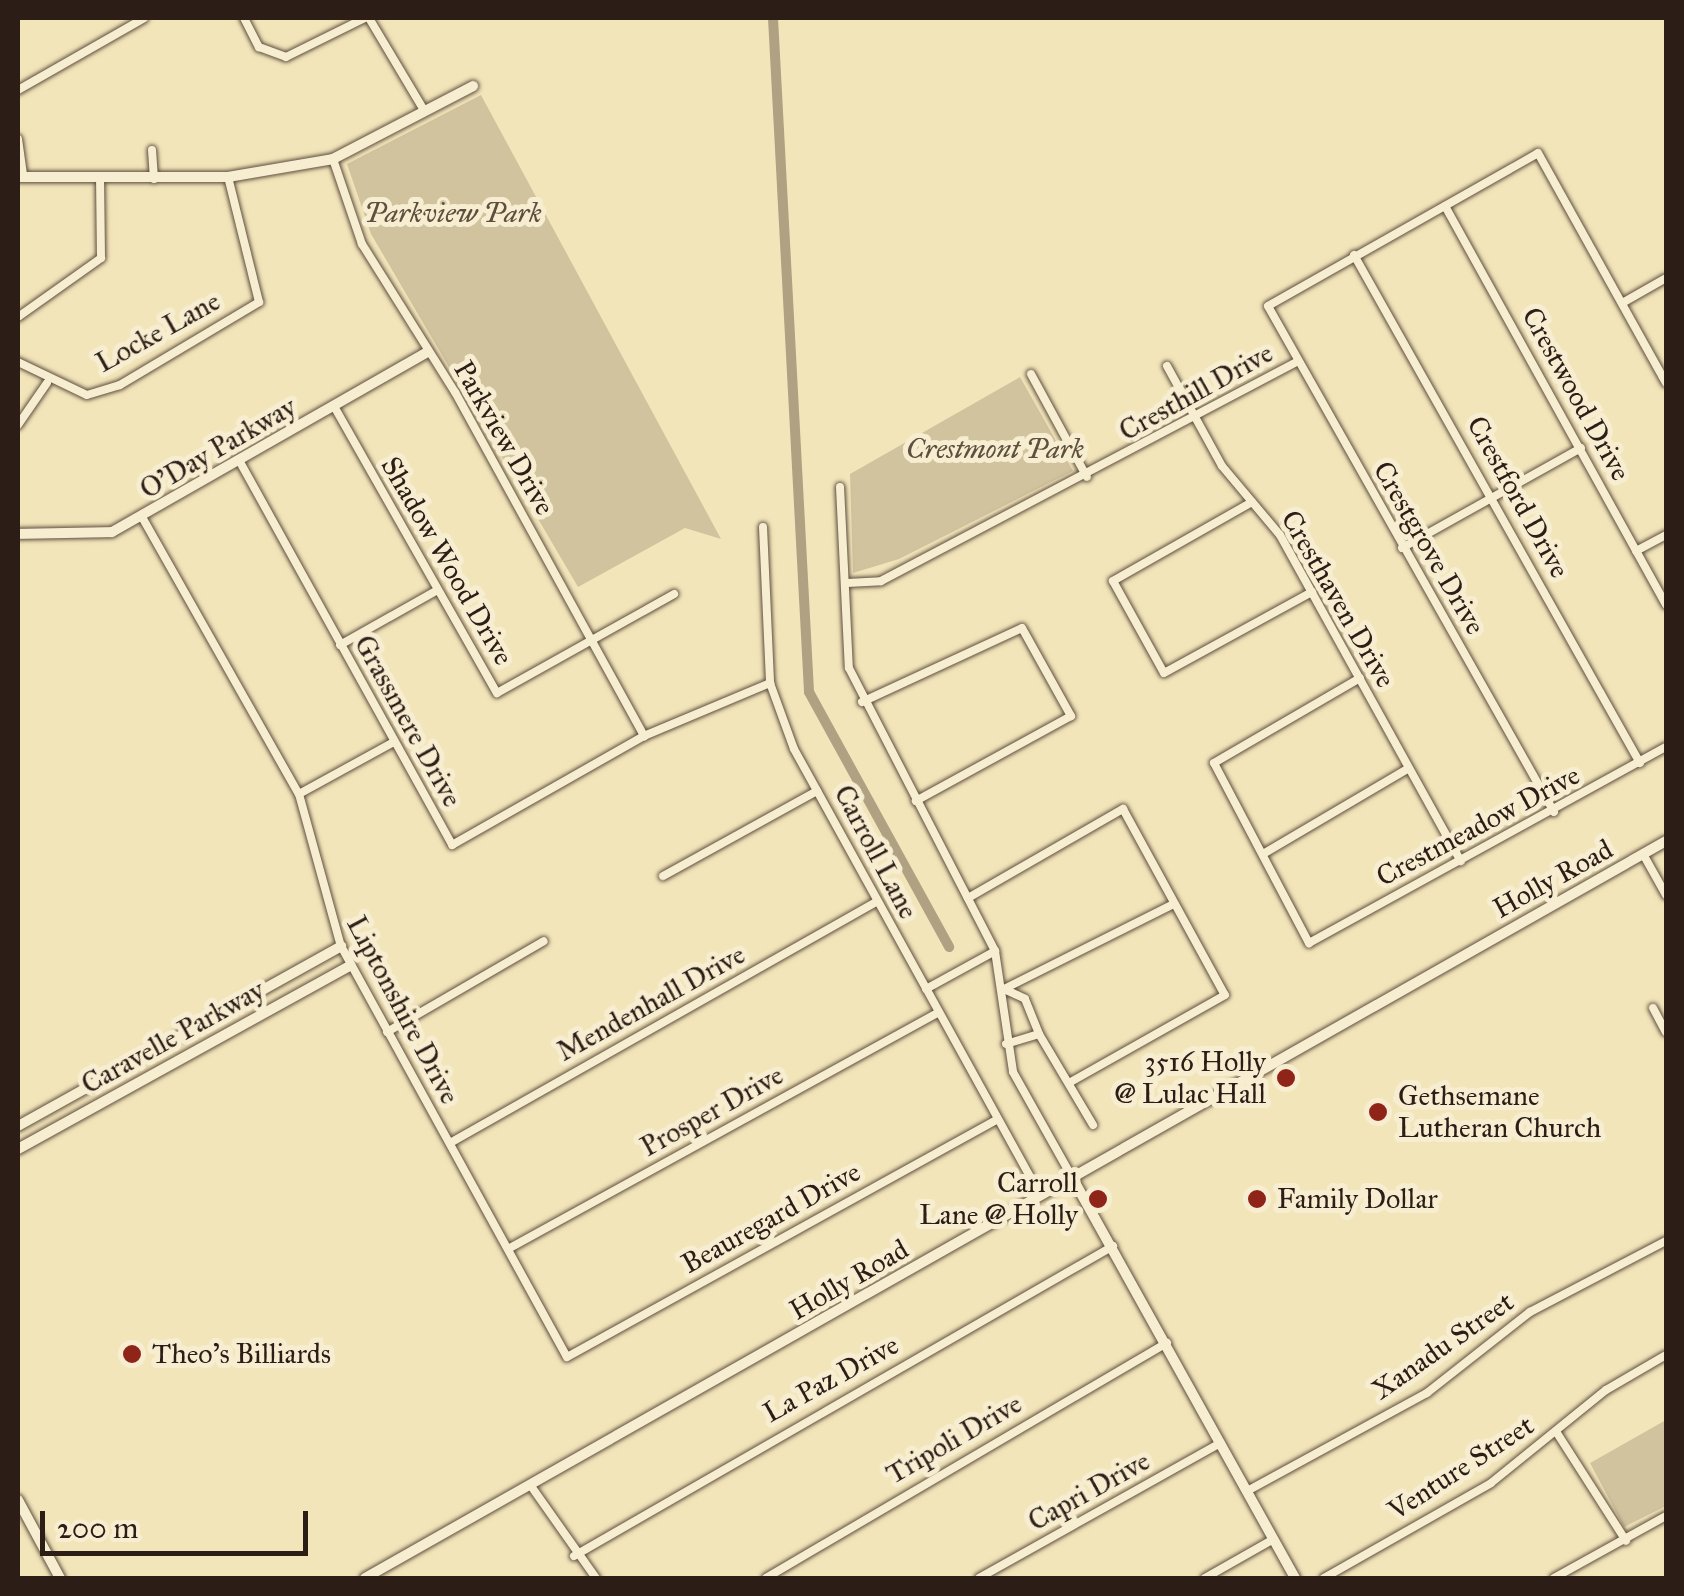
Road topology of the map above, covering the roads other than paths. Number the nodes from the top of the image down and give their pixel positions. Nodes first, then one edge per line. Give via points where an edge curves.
1 (144, 18) edge
2 (244, 18) edge
3 (367, 18) edge
4 (473, 86) dead end
5 (18, 90) edge
6 (425, 112) junction
7 (18, 139) edge
8 (152, 150) dead end
9 (334, 159) junction
10 (100, 176) junction
11 (20, 177) edge
12 (228, 177) junction
13 (154, 180) junction
14 (1445, 206) junction
15 (1354, 255) junction
16 (1666, 278) edge
17 (1624, 302) junction
18 (1268, 306) joint
19 (18, 317) edge
20 (427, 352) junction
21 (18, 362) edge
22 (1297, 362) junction
23 (1168, 366) dead end
24 (1030, 374) dead end
25 (47, 383) junction
26 (1666, 384) edge
27 (335, 408) junction
28 (1195, 417) junction
29 (18, 424) edge
30 (1581, 448) junction
31 (240, 462) junction
32 (1087, 478) junction
33 (840, 486) dead end
34 (1491, 495) junction
35 (1252, 502) junction
36 (142, 517) junction
37 (763, 527) dead end
38 (18, 534) edge
39 (1666, 535) edge
40 (1402, 548) junction
41 (1636, 551) junction
42 (846, 583) junction
43 (436, 591) junction
44 (1312, 592) junction
45 (674, 594) dead end
46 (1666, 605) edge
47 (591, 640) junction
48 (340, 644) junction
49 (1360, 678) junction
50 (770, 683) junction
51 (862, 702) junction
52 (644, 736) junction
53 (392, 743) junction
54 (1666, 747) edge
55 (1640, 762) junction
56 (1409, 768) junction
57 (817, 790) junction
58 (299, 794) junction
59 (916, 802) junction
60 (1554, 812) junction
61 (1666, 841) edge
62 (1263, 854) junction
63 (1644, 854) junction
64 (1461, 862) junction
65 (663, 876) dead end
66 (1666, 895) edge
67 (968, 898) junction
68 (876, 902) junction
69 (1174, 904) junction
70 (544, 941) dead end
71 (341, 946) junction
72 (995, 950) junction
73 (351, 965) junction
74 (926, 989) junction
75 (1004, 989) junction
76 (1653, 1008) dead end
77 (938, 1013) junction
78 (387, 1032) junction
79 (1666, 1032) edge
80 (1039, 1034) junction
81 (1006, 1044) junction
82 (1069, 1083) junction
83 (998, 1120) junction
84 (1093, 1124) dead end
85 (18, 1126) edge
86 (450, 1143) junction
87 (18, 1149) edge
88 (1030, 1174) dead end
89 (1073, 1179) junction
90 (1666, 1240) edge
91 (1113, 1246) junction
92 (508, 1249) junction
93 (1167, 1343) junction
94 (1666, 1354) edge
95 (567, 1357) joint
96 (1557, 1433) junction
97 (1221, 1443) junction
98 (532, 1486) junction
99 (1248, 1491) junction
100 (18, 1500) edge
101 (1666, 1516) edge
102 (1274, 1540) junction
103 (1626, 1540) junction
104 (574, 1556) junction
105 (60, 1578) edge
106 (365, 1578) edge
107 (596, 1578) edge
108 (766, 1578) edge
109 (979, 1578) edge
110 (1205, 1578) edge
111 (1295, 1578) edge
112 (1324, 1578) edge
113 (1554, 1578) edge

1 - 5 street
2 - 3 street via 259,47 286,57
3 - 6 street
4 - 6 street
6 - 9 street
7 - 11 street
8 - 13 street
9 - 12 street
9 - 20 street, Parkview Drive via 362,244
10 - 11 street
10 - 13 street
10 - 19 street via 101,258
12 - 13 street
12 - 25 street, Locke Lane via 258,302 120,385 87,394
14 - 15 street, Cresthill Drive
14 - 17 street, Cresthill Drive via 1538,153
14 - 30 street, Crestwood Drive
15 - 18 street, Cresthill Drive
15 - 34 street, Crestford Drive
16 - 17 street
17 - 26 street
18 - 22 street, Crestgrove Drive
20 - 27 street, O'Day Parkway
20 - 47 street, Parkview Drive
21 - 25 street, Locke Lane
22 - 28 street, Cresthill Drive
22 - 40 street, Crestgrove Drive
23 - 28 street, Cresthaven Drive
24 - 32 street
25 - 29 street
27 - 31 street, O'Day Parkway
27 - 43 street, Shadow Wood Drive
28 - 32 street, Cresthill Drive
28 - 35 street, Cresthaven Drive
30 - 34 street
30 - 41 street, Crestwood Drive
31 - 36 street, O'Day Parkway
31 - 48 street, Grassmere Drive
32 - 42 street, Cresthill Drive via 1002,512 882,581
33 - 42 street
34 - 40 street
34 - 55 street, Crestford Drive
35 - 44 street, Cresthaven Drive
35 - 44 street via 1114,581 1164,673
36 - 38 street, O'Day Parkway via 112,532
36 - 58 street, Liptonshire Drive
37 - 50 street, Carroll Lane
39 - 41 street
40 - 60 street, Crestgrove Drive
41 - 46 street, Crestwood Drive
42 - 51 street via 848,668
43 - 47 street, Shadow Wood Drive via 497,693
43 - 48 street
44 - 49 street, Cresthaven Drive
45 - 47 street
47 - 52 street, Parkview Drive
48 - 53 street, Grassmere Drive
49 - 56 street, Cresthaven Drive
49 - 62 street via 1214,763
50 - 52 street, Grassmere Drive
50 - 57 street, Carroll Lane
51 - 59 street
51 - 59 street via 1022,628 1071,716
52 - 53 street, Grassmere Drive via 452,846
53 - 58 street
54 - 55 street, Crestmeadow Drive
55 - 60 street, Crestmeadow Drive
56 - 62 street
56 - 64 street, Cresthaven Drive
57 - 65 street
57 - 68 street, Carroll Lane
58 - 71 street, Liptonshire Drive
59 - 67 street
60 - 64 street, Crestmeadow Drive
61 - 63 street, Holly Road
62 - 64 street, Crestmeadow Drive via 1309,943
63 - 66 street
63 - 89 street, Holly Road
67 - 69 street via 1123,809
67 - 72 street
68 - 74 street, Carroll Lane
68 - 86 street, Mendenhall Drive
69 - 75 street
69 - 82 street via 1225,996
70 - 78 street
71 - 73 street, Liptonshire Drive
71 - 85 street, Caravelle Parkway
72 - 74 street
72 - 75 street
73 - 78 street, Liptonshire Drive
73 - 87 street, Caravelle Parkway
74 - 77 street, Carroll Lane
75 - 80 street via 1025,998
75 - 81 street
76 - 79 street
77 - 83 street, Carroll Lane
77 - 92 street, Prosper Drive
78 - 86 street, Liptonshire Drive
80 - 81 street
80 - 82 street
81 - 89 street
82 - 84 street
83 - 88 street, Carroll Lane
83 - 95 street, Beauregard Drive
86 - 92 street, Liptonshire Drive
89 - 91 street
89 - 98 street, Holly Road
90 - 99 street, Xanadu Street via 1530,1312 1426,1392
91 - 93 street
91 - 104 street, La Paz Drive
92 - 95 street, Liptonshire Drive
93 - 97 street
93 - 108 street, Tripoli Drive
94 - 96 street, Venture Street via 1606,1390
96 - 103 street
96 - 112 street, Venture Street via 1491,1483
97 - 99 street
97 - 109 street, Capri Drive
98 - 104 street
98 - 106 street, Holly Road
99 - 102 street
100 - 105 street
101 - 103 street
102 - 110 street
102 - 111 street
103 - 113 street
104 - 107 street

